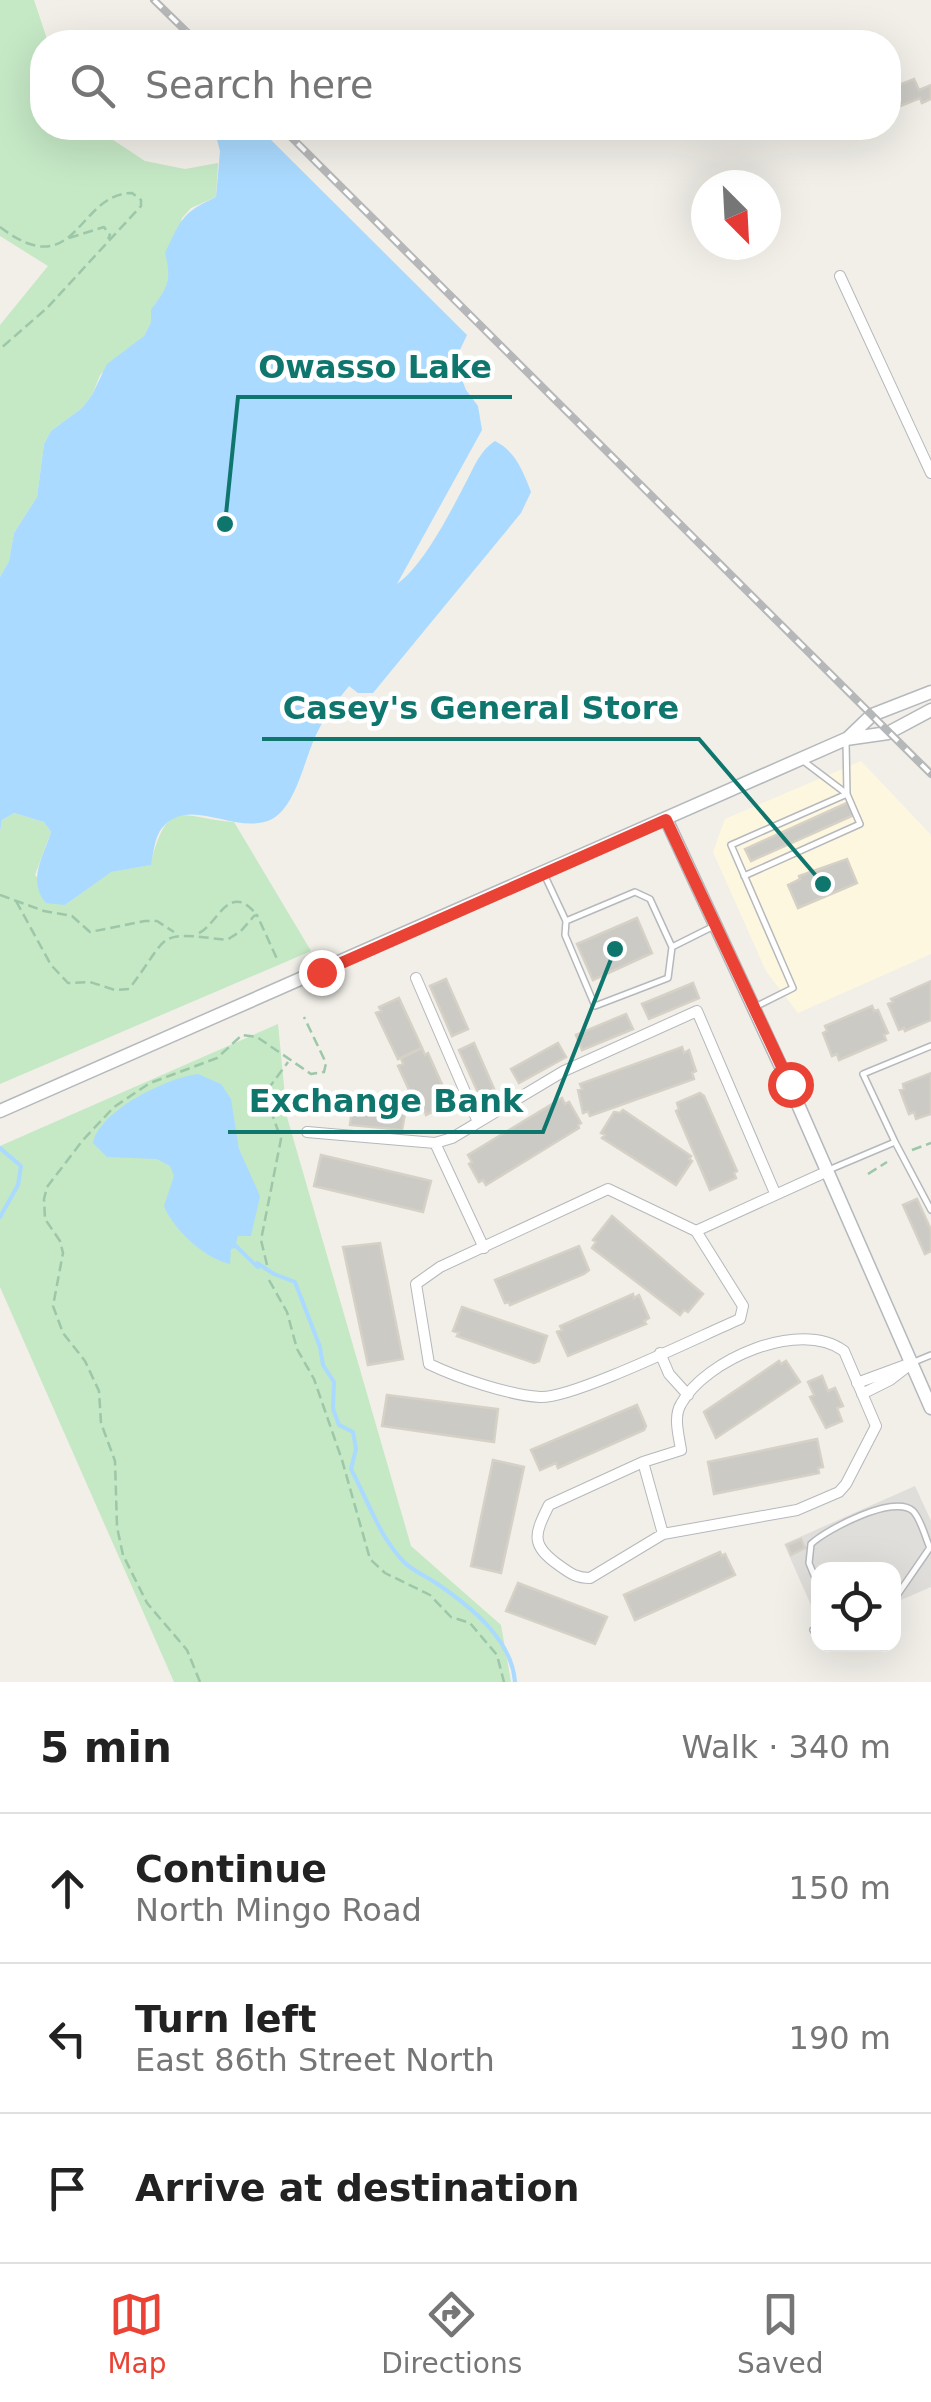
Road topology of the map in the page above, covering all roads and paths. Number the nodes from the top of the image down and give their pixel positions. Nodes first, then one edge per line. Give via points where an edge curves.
1 (0, 227) edge
2 (65, 239) junction
3 (106, 246) junction
4 (840, 276) dead end
5 (0, 349) edge
6 (931, 473) edge
7 (931, 692) edge
8 (931, 710) edge
9 (846, 739) junction
10 (801, 760) junction
11 (848, 794) junction
12 (666, 820) junction
13 (544, 874) junction
14 (744, 876) junction
15 (0, 895) edge
16 (16, 901) junction
17 (257, 915) junction
18 (566, 921) junction
19 (714, 926) junction
20 (178, 934) junction
21 (198, 934) junction
22 (672, 947) junction
23 (277, 958) dead end
24 (416, 978) dead end
25 (752, 1008) junction
26 (304, 1016) dead end
27 (931, 1046) edge
28 (289, 1061) junction
29 (4, 1109) edge
30 (478, 1122) junction
31 (307, 1132) dead end
32 (895, 1142) junction
33 (931, 1142) edge
34 (435, 1144) junction
35 (912, 1150) dead end
36 (887, 1162) dead end
37 (828, 1170) junction
38 (868, 1174) dead end
39 (775, 1192) junction
40 (931, 1210) edge
41 (696, 1231) junction
42 (484, 1248) junction
43 (267, 1265) dead end
44 (270, 1280) dead end
45 (660, 1353) junction
46 (931, 1355) edge
47 (912, 1364) junction
48 (860, 1388) junction
49 (688, 1395) junction
50 (931, 1408) edge
51 (643, 1462) junction
52 (663, 1534) junction
53 (930, 1548) edge
54 (811, 1568) edge
55 (901, 1590) edge
56 (200, 1682) edge
57 (504, 1682) edge

1 - 2 path via 34,248
2 - 3 path via 104,227 110,235
2 - 3 path via 119,194 132,193 141,206
3 - 5 path
4 - 6 street
7 - 9 street via 872,716
8 - 9 street via 888,732
9 - 10 street
9 - 11 lane
10 - 11 lane
10 - 12 street
11 - 14 lane via 860,824
11 - 14 lane via 731,846
12 - 13 street
12 - 19 street
13 - 18 lane
13 - 29 street
14 - 25 lane via 793,988
15 - 16 path
16 - 20 path via 72,916 90,932 145,921
16 - 20 path via 68,983 129,989 162,942
17 - 21 path via 226,940
17 - 21 path via 233,903
17 - 23 path
18 - 22 lane via 635,892 650,899
18 - 22 lane via 565,935 596,1006 668,978
19 - 22 lane
19 - 25 street
20 - 21 path
24 - 30 street
25 - 37 street
26 - 28 path via 324,1072 311,1074
27 - 32 lane via 863,1074
28 - 43 path via 268,1089 281,1139 261,1240
28 - 56 path via 242,1035 217,1058 150,1083 96,1125 44,1199 45,1219 62,1253 52,1306 99,1391 123,1555 147,1604 187,1650
30 - 34 street
30 - 39 street via 564,1071 696,1011
31 - 34 street
32 - 37 lane
32 - 40 lane
33 - 35 path
34 - 42 street
36 - 38 path
37 - 39 street
37 - 47 street
39 - 41 street
41 - 42 street via 608,1189
41 - 45 street via 743,1306 740,1319
42 - 45 street via 416,1284 429,1364 542,1398
44 - 57 path via 314,1380 370,1559 430,1594 451,1617 470,1623 497,1656
45 - 49 street
46 - 47 lane
47 - 48 street via 890,1380
47 - 50 street
48 - 49 street via 836,1345 784,1339 710,1370
48 - 52 street via 876,1426 839,1492 797,1510
49 - 51 street via 677,1418 680,1450
51 - 52 street
51 - 52 street via 549,1504 538,1546 577,1578 590,1578
53 - 54 lane via 916,1514 898,1504 858,1516 810,1544
53 - 55 lane

